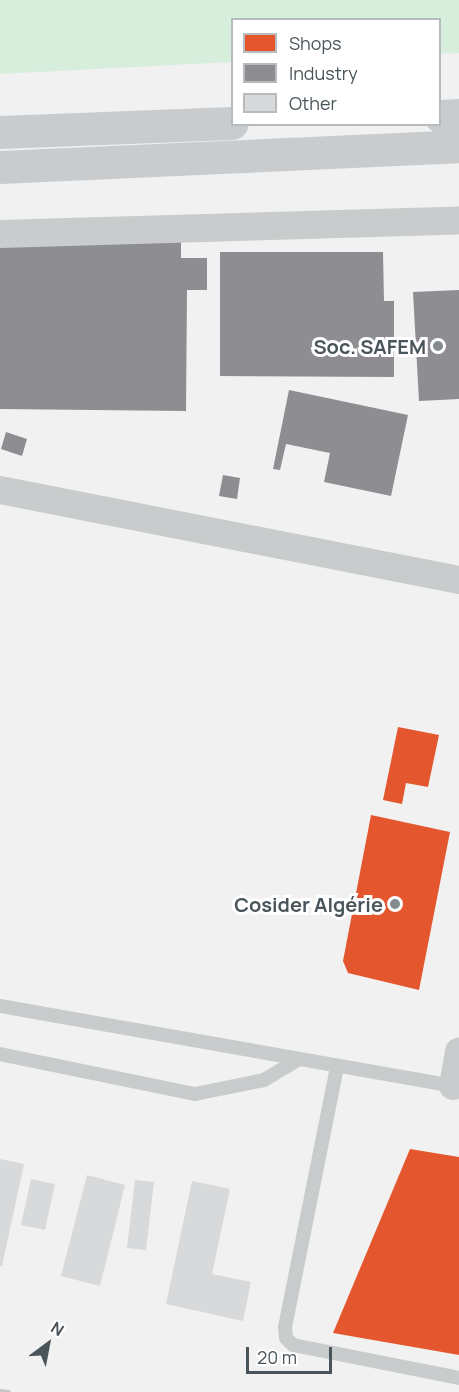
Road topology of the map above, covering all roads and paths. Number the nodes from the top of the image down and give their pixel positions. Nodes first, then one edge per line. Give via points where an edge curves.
1 (459, 115) edge
2 (441, 116) edge
3 (231, 123) edge
4 (0, 132) edge
5 (459, 146) edge
6 (0, 167) edge
7 (459, 220) edge
8 (0, 234) edge
9 (0, 490) edge
10 (459, 580) edge
11 (0, 1006) edge
12 (459, 1052) edge
13 (0, 1054) edge
14 (296, 1061) junction
15 (337, 1067) junction
16 (456, 1086) edge
17 (459, 1378) edge

1 - 2 main road
3 - 4 main road
5 - 6 main road
7 - 8 street
9 - 10 street
11 - 14 lane
12 - 16 street
13 - 14 lane via 195,1094 264,1080
14 - 15 lane
15 - 16 lane
15 - 17 lane via 285,1327 286,1338 293,1345

